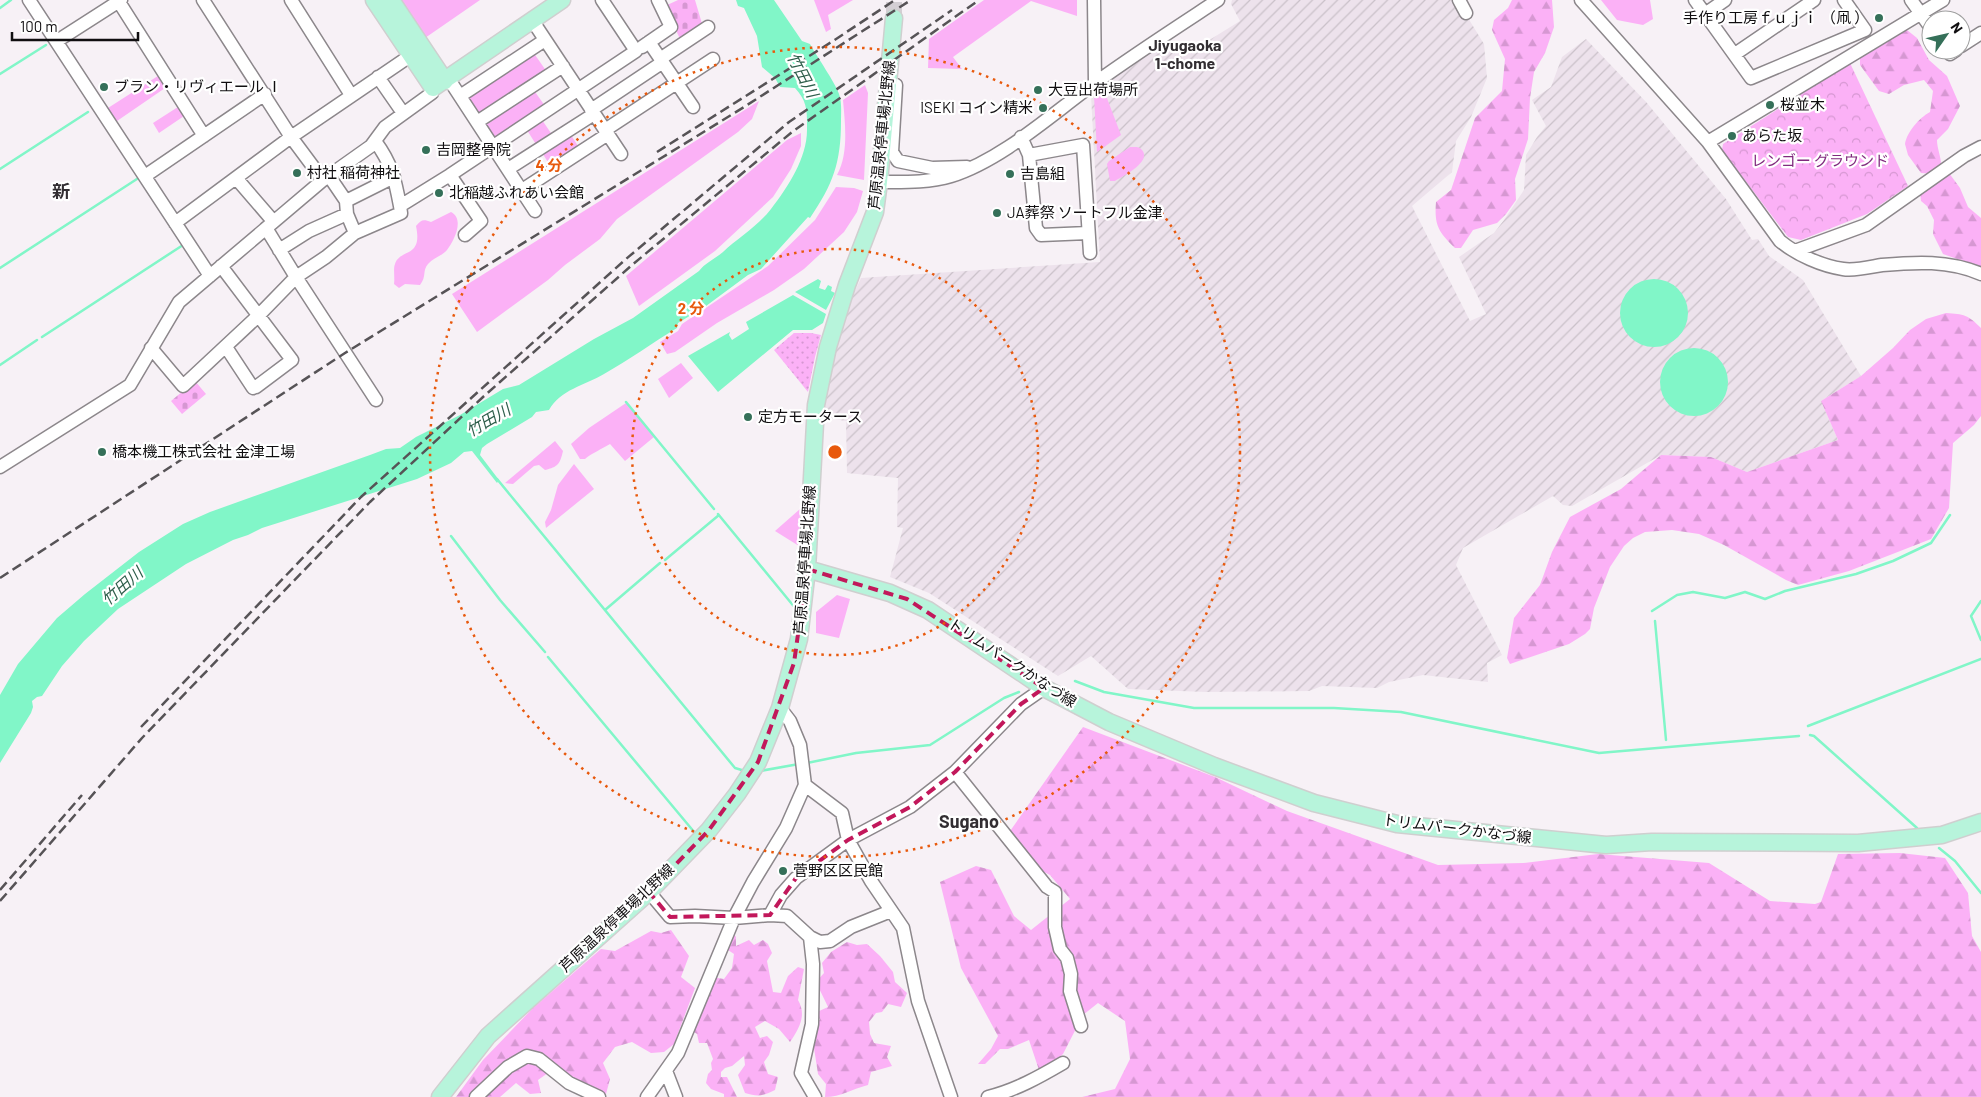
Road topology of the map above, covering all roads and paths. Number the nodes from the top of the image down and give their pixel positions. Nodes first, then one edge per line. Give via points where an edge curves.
1 (30, 0) edge
2 (204, 0) edge
3 (291, 0) edge
4 (374, 0) edge
5 (391, 0) edge
6 (562, 0) edge
7 (602, 0) edge
8 (658, 0) edge
9 (1094, 0) edge
10 (1218, 0) edge
11 (1459, 0) edge
12 (1582, 0) edge
13 (1695, 0) edge
14 (1725, 0) edge
15 (1814, 0) edge
16 (1844, 0) edge
17 (1911, 0) edge
18 (1943, 0) edge
19 (120, 1) edge
20 (1929, 10) edge
21 (1466, 13) dead end
22 (1705, 14) junction
23 (1921, 14) edge
24 (1921, 16) edge
25 (894, 18) tunnel mouth
26 (532, 20) junction
27 (671, 27) junction
28 (708, 27) dead end
29 (545, 40) junction
30 (57, 41) junction
31 (649, 42) junction
32 (681, 45) junction
33 (636, 51) junction
34 (1734, 54) junction
35 (410, 56) junction
36 (713, 59) dead end
37 (661, 60) junction
38 (563, 66) junction
39 (896, 72) dead end
40 (378, 77) junction
41 (676, 83) junction
42 (1095, 83) junction
43 (439, 85) junction
44 (578, 89) junction
45 (265, 94) junction
46 (351, 95) junction
47 (460, 96) junction
48 (693, 107) dead end
49 (593, 112) junction
50 (403, 113) junction
51 (477, 122) junction
52 (606, 132) junction
53 (204, 136) junction
54 (1021, 137) junction
55 (291, 138) junction
56 (376, 141) junction
57 (1708, 142) junction
58 (493, 146) junction
59 (1981, 147) edge
60 (621, 154) dead end
61 (1029, 155) junction
62 (972, 167) junction
63 (508, 169) junction
64 (450, 175) junction
65 (145, 176) junction
66 (394, 177) junction
67 (236, 178) junction
68 (326, 178) junction
69 (880, 182) junction
70 (522, 190) junction
71 (400, 206) junction
72 (346, 208) junction
73 (535, 211) dead end
74 (175, 223) junction
75 (270, 224) junction
76 (355, 233) junction
77 (1088, 233) junction
78 (465, 235) dead end
79 (279, 250) junction
80 (1795, 252) junction
81 (1090, 253) dead end
82 (221, 266) junction
83 (1981, 274) edge
84 (210, 276) junction
85 (296, 277) junction
86 (258, 316) junction
87 (226, 347) junction
88 (152, 348) junction
89 (376, 400) dead end
90 (0, 467) edge
91 (807, 569) junction
92 (1044, 688) junction
93 (780, 708) junction
94 (954, 772) junction
95 (805, 785) junction
96 (1981, 822) edge
97 (848, 840) junction
98 (649, 892) junction
99 (891, 910) junction
100 (770, 915) junction
101 (734, 918) junction
102 (810, 937) junction
103 (1081, 1026) dead end
104 (1063, 1063) dead end
105 (666, 1071) junction
106 (440, 1097) edge
107 (476, 1097) edge
108 (599, 1097) edge
109 (647, 1097) edge
110 (676, 1097) edge
111 (815, 1097) edge
112 (951, 1097) edge
113 (988, 1097) edge

1 - 30 street
2 - 45 street
3 - 46 street
4 - 35 main road
5 - 43 main road
6 - 26 main road
7 - 33 street
8 - 27 street
9 - 42 street
10 - 42 street
11 - 21 street
12 - 57 street
13 - 22 street
14 - 22 street
15 - 34 street
16 - 34 street via 1865,30 1751,78
17 - 23 street
18 - 20 street
19 - 30 street
19 - 53 street
22 - 34 street
24 - 57 street
25 - 69 main road, 芦原温泉停車場北野線
26 - 29 street
26 - 43 main road
27 - 31 street
27 - 32 street
28 - 32 street
29 - 38 street
29 - 47 street
30 - 65 street
31 - 33 street
31 - 37 street
32 - 37 street
33 - 44 street
35 - 40 street
35 - 43 main road
36 - 41 street
37 - 41 street
37 - 49 street
38 - 44 street
38 - 51 street
39 - 62 street via 892,152 895,158 932,168
40 - 46 street
40 - 50 street
41 - 48 street
41 - 52 street
42 - 54 street
43 - 47 street via 452,84
43 - 50 street
44 - 49 street
44 - 58 street
45 - 53 street
45 - 55 street
46 - 55 street
47 - 51 street
49 - 52 street
49 - 63 street
50 - 56 street via 385,127
51 - 58 street
52 - 60 street
52 - 70 street
53 - 65 street
54 - 61 street
54 - 62 street
55 - 67 street
55 - 68 street
56 - 66 street via 388,159
56 - 68 street
57 - 80 street via 1780,241
58 - 63 street
58 - 64 street
59 - 80 street via 1866,225
61 - 77 street via 1036,228 1041,235
61 - 77 street via 1083,145
62 - 69 street via 930,181
63 - 70 street
64 - 71 street
64 - 78 street via 481,221
65 - 74 street
66 - 71 street
66 - 72 street
67 - 74 street
67 - 75 street
68 - 72 street
68 - 75 street
69 - 91 main road, 芦原温泉停車場北野線 via 874,212 828,347 819,388
70 - 73 street
71 - 76 street via 401,213
72 - 76 street
72 - 79 street
74 - 84 street
75 - 79 street
75 - 82 street
76 - 85 street
77 - 81 street
79 - 85 street
80 - 83 street via 1844,269 1942,263
82 - 84 street
82 - 86 street
84 - 88 street via 179,302
85 - 86 street
85 - 89 street
86 - 87 street
86 - 87 street via 292,360 255,387
87 - 88 street via 183,386
88 - 90 street via 130,385
91 - 92 main road, トリムパークかなづ線 via 890,593 928,610
91 - 93 main road, 芦原温泉停車場北野線 via 799,639
92 - 94 street via 1021,704
92 - 96 main road, トリムパークかなづ線 via 1109,722 1214,766 1314,803 1397,824 1606,845 1652,842 1858,843 1942,835
93 - 95 street via 790,720 800,745
93 - 98 main road, 芦原温泉停車場北野線 via 758,762 737,794 709,830
94 - 97 street via 910,807
94 - 103 street via 1055,892 1055,928 1060,949 1067,958 1071,974 1070,991
95 - 97 street via 842,813
95 - 101 street via 786,828
97 - 99 street
97 - 100 street via 796,878
98 - 101 street via 670,917
98 - 106 main road, 芦原温泉停車場北野線 via 488,1036
99 - 102 street via 851,927 830,941 820,942
99 - 112 street via 903,928 918,1001
100 - 101 street
100 - 102 street via 787,916
101 - 105 street via 678,1053
102 - 111 street via 812,1024 801,1073
104 - 113 street via 1038,1078
105 - 109 street
105 - 110 street
107 - 108 street via 508,1067 526,1056 539,1059 569,1083

